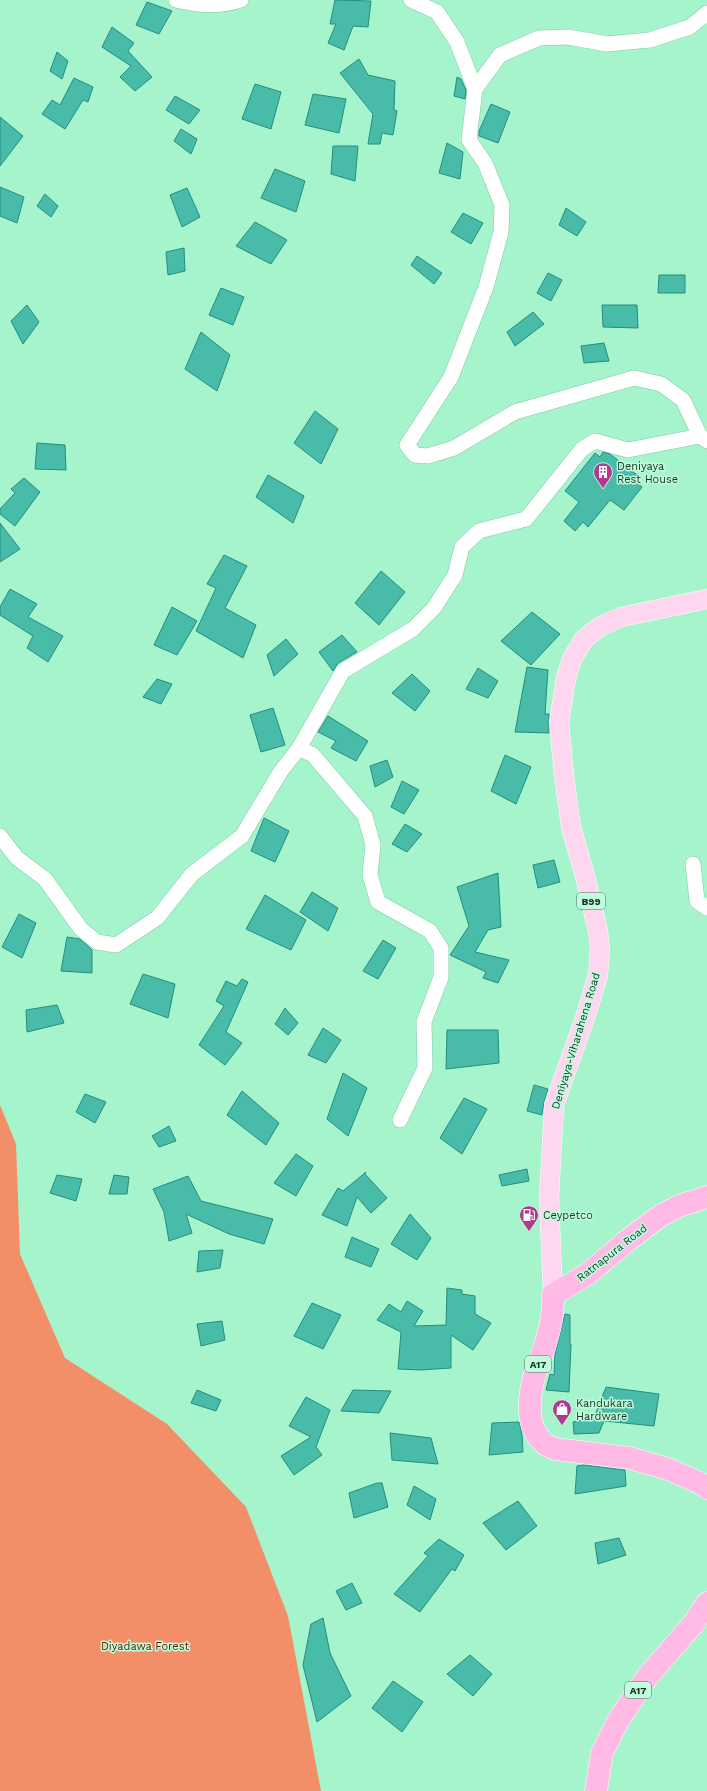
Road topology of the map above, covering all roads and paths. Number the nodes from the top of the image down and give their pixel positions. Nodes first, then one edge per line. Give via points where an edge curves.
1 (176, 0) edge
2 (241, 0) edge
3 (411, 0) edge
4 (707, 13) edge
5 (476, 89) junction
6 (704, 439) edge
7 (707, 599) edge
8 (299, 748) junction
9 (0, 836) edge
10 (693, 864) dead end
11 (707, 908) edge
12 (400, 1120) dead end
13 (707, 1197) edge
14 (553, 1294) junction
15 (707, 1488) edge
16 (707, 1603) edge
17 (596, 1791) edge

1 - 2 street via 195,5
3 - 5 street via 437,12 456,42
4 - 5 street via 690,27 650,40 607,44 568,37 539,38 500,55
5 - 6 street via 469,140 486,163 502,205 501,232 486,287 451,377 407,445 415,455 428,456 454,448 514,412 634,378 661,384 682,400
6 - 8 street via 628,450 595,441 582,449 526,519 479,531 462,546 455,575 434,608 413,629 343,671
7 - 14 main road, Deniyaya-Viharahena Road / B99 via 621,617 601,626 584,639 572,659 566,678 559,722 564,776 571,827 585,876 600,949 598,974 586,1018 554,1106 550,1198
8 - 9 street via 281,770 242,836 192,874 157,918 116,945 97,942 81,929 45,879 16,858
8 - 12 street via 313,755 365,816 373,845 370,875 378,902 430,931 441,948 441,976 424,1022 425,1068
10 - 11 street via 698,901
13 - 14 highway, Ratnapura Road via 679,1206 660,1216 589,1273
14 - 15 highway, A17 via 554,1312 545,1348 535,1371 530,1408 532,1424 544,1443 565,1451 630,1458 668,1469
16 - 17 highway, A17 via 694,1623 647,1677 618,1721 602,1753

